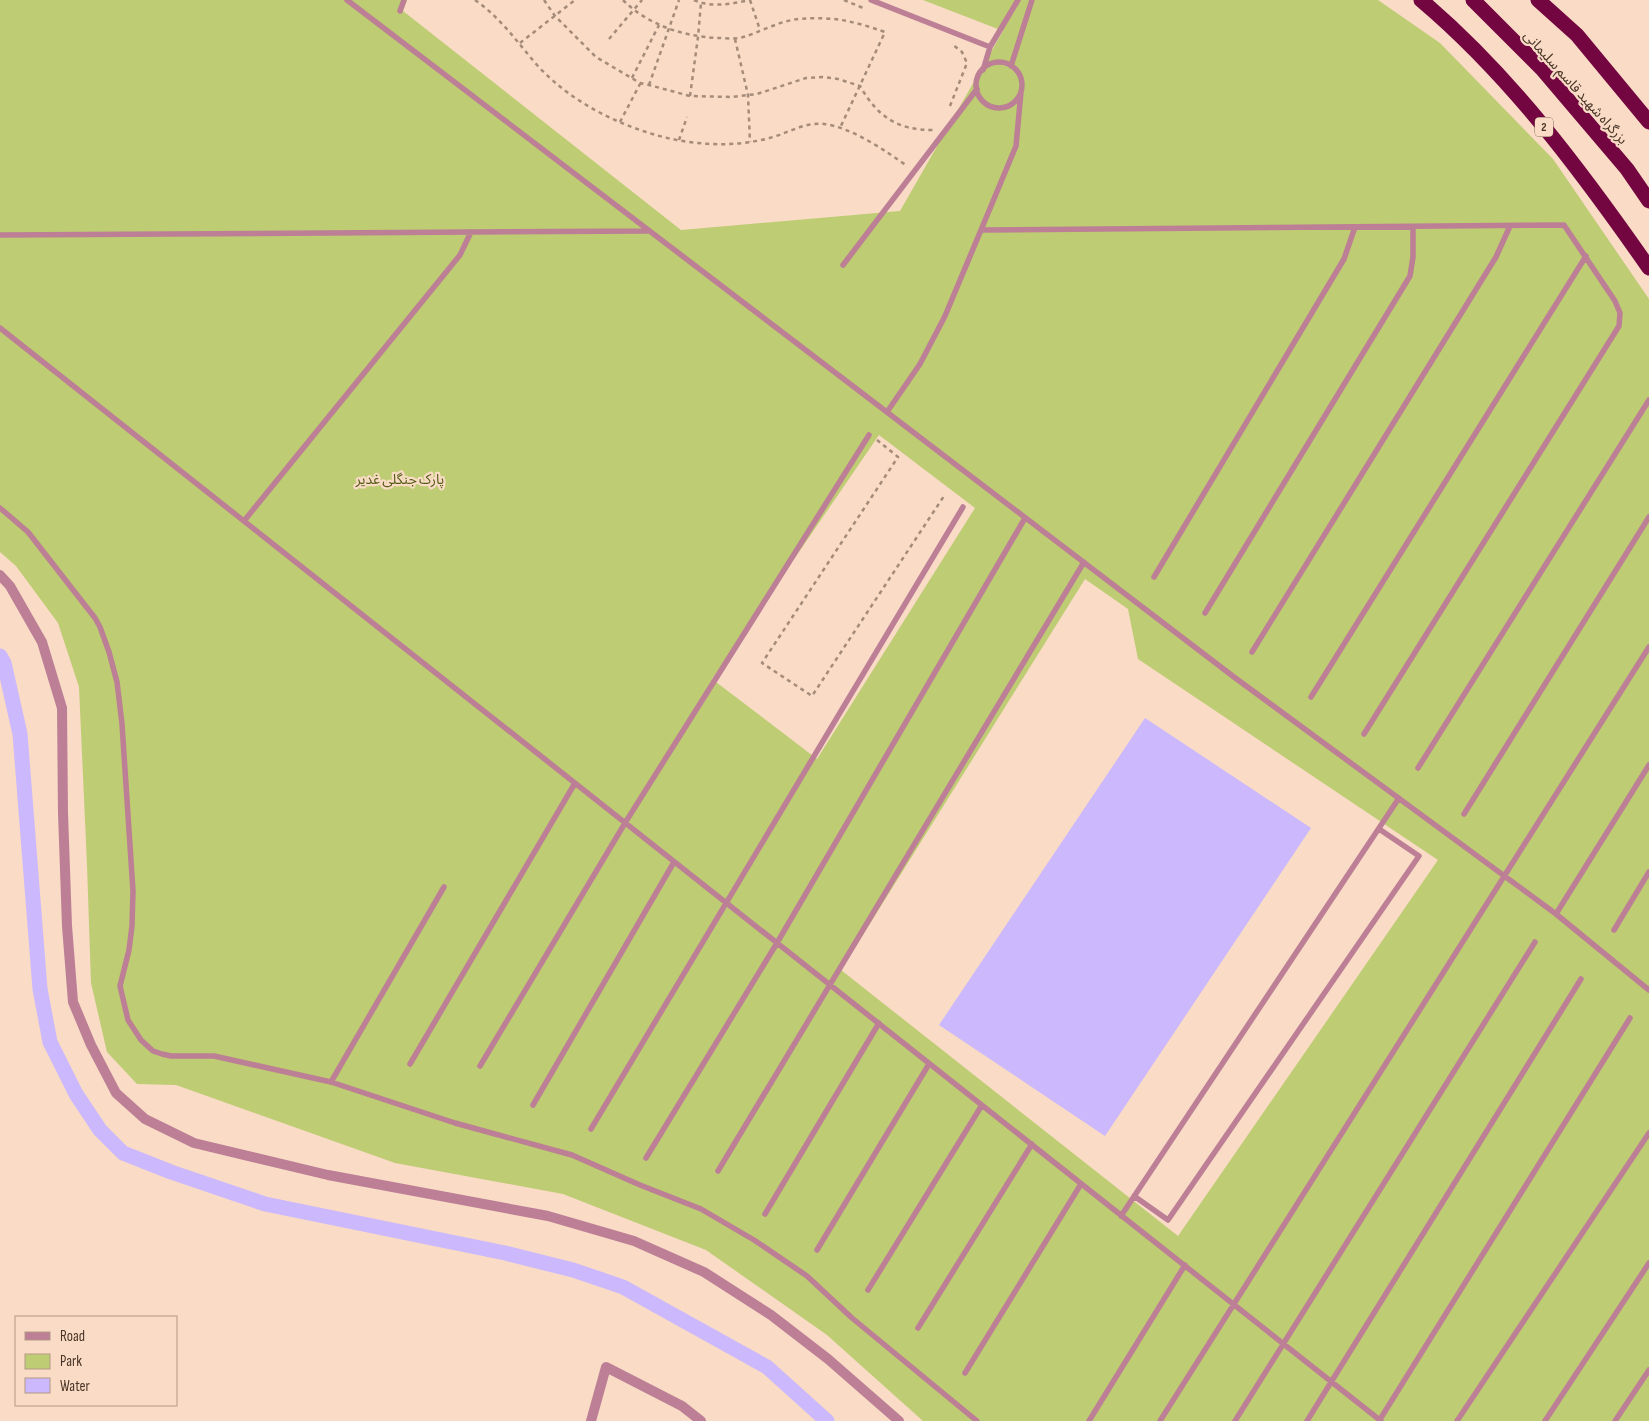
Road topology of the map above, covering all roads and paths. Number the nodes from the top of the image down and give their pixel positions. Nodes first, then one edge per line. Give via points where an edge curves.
1 (346, 0) edge
2 (404, 0) edge
3 (475, 0) edge
4 (544, 0) edge
5 (574, 0) edge
6 (623, 0) edge
7 (642, 0) edge
8 (679, 0) edge
9 (694, 0) edge
10 (750, 0) edge
11 (844, 0) edge
12 (871, 0) edge
13 (1018, 0) edge
14 (1032, 0) edge
15 (1421, 0) edge
16 (1473, 0) edge
17 (1538, 0) edge
18 (701, 3) junction
19 (633, 10) junction
20 (870, 10) dead end
21 (400, 11) dead end
22 (555, 16) junction
23 (659, 24) junction
24 (668, 30) junction
25 (760, 30) junction
26 (698, 37) junction
27 (609, 39) dead end
28 (735, 39) junction
29 (948, 41) dead end
30 (520, 44) junction
31 (990, 47) junction
32 (1011, 66) junction
33 (983, 70) junction
34 (632, 78) junction
35 (640, 83) junction
36 (649, 85) junction
37 (860, 86) junction
38 (977, 89) junction
39 (1021, 92) junction
40 (748, 95) junction
41 (690, 96) junction
42 (948, 111) dead end
43 (687, 117) dead end
44 (620, 122) junction
45 (1649, 122) edge
46 (840, 128) junction
47 (937, 130) dead end
48 (679, 140) junction
49 (750, 142) junction
50 (909, 167) dead end
51 (1649, 200) edge
52 (1510, 226) junction
53 (1355, 227) junction
54 (1413, 227) junction
55 (981, 230) junction
56 (648, 231) junction
57 (470, 232) junction
58 (0, 235) edge
59 (1586, 256) junction
60 (843, 266) dead end
61 (1649, 268) edge
62 (0, 328) edge
63 (1649, 400) edge
64 (887, 412) junction
65 (869, 435) joint
66 (944, 496) dead end
67 (963, 507) dead end
68 (0, 508) edge
69 (1649, 517) edge
70 (1025, 518) junction
71 (244, 521) junction
72 (1084, 562) junction
73 (0, 575) edge
74 (1154, 577) dead end
75 (1205, 613) dead end
76 (1649, 647) edge
77 (1252, 652) dead end
78 (1311, 697) dead end
79 (1364, 734) dead end
80 (1649, 765) edge
81 (1418, 768) dead end
82 (575, 783) junction
83 (1399, 798) junction
84 (1464, 814) dead end
85 (626, 823) junction
86 (1379, 829) junction
87 (674, 862) junction
88 (1649, 872) edge
89 (1504, 875) junction
90 (444, 887) dead end
91 (726, 902) junction
92 (1556, 914) junction
93 (1614, 930) dead end
94 (1534, 942) dead end
95 (777, 943) junction
96 (1581, 979) dead end
97 (830, 985) junction
98 (1649, 990) edge
99 (1630, 1018) dead end
100 (879, 1023) junction
101 (410, 1064) dead end
102 (929, 1064) junction
103 (480, 1066) dead end
104 (331, 1082) junction
105 (533, 1104) dead end
106 (982, 1105) junction
107 (591, 1129) dead end
108 (1649, 1133) edge
109 (1032, 1144) junction
110 (646, 1158) dead end
111 (718, 1171) dead end
112 (1081, 1184) junction
113 (1134, 1196) junction
114 (765, 1214) dead end
115 (1121, 1216) junction
116 (817, 1250) dead end
117 (1649, 1263) edge
118 (1185, 1265) junction
119 (868, 1290) dead end
120 (1234, 1305) junction
121 (918, 1328) dead end
122 (1282, 1343) junction
123 (1649, 1370) edge
124 (965, 1373) dead end
125 (1331, 1382) junction
126 (590, 1421) edge
127 (701, 1421) edge
128 (899, 1421) edge
129 (977, 1421) edge
130 (1089, 1421) edge
131 (1160, 1421) edge
132 (1234, 1421) edge
133 (1307, 1421) edge
134 (1380, 1421) edge
135 (1457, 1421) edge
136 (1545, 1421) edge
137 (1615, 1421) edge

1 - 56 lane
2 - 21 lane
3 - 30 path via 504,24
4 - 22 path
5 - 22 path
6 - 19 path
7 - 19 path
8 - 24 path
9 - 18 path
10 - 18 path via 725,5
10 - 25 path
11 - 20 path
12 - 31 lane
13 - 31 lane
14 - 32 lane
15 - 61 highway, 2 via 1448,22 1513,89 1596,191
16 - 51 highway, بزرگراه شهید قاسم سلیمانی via 1542,69 1627,169
17 - 45 highway via 1577,35
18 - 26 path
19 - 23 path
19 - 27 path
22 - 30 path
22 - 34 path via 596,58
23 - 24 path
23 - 34 path
24 - 26 path
24 - 36 path
25 - 28 path
25 - 37 path via 796,19 825,18 850,21 885,32
26 - 28 path
26 - 41 path
28 - 40 path
29 - 42 path via 962,52 967,63
30 - 44 path via 538,66 566,91 585,105
31 - 33 lane
32 - 33 lane via 991,64
32 - 39 lane via 1022,82
33 - 38 lane via 977,79
34 - 35 path
35 - 36 path
35 - 44 path
36 - 41 path
37 - 40 path via 838,79 806,78
37 - 46 path
37 - 47 path via 869,102 885,118 901,126
38 - 39 lane via 980,98 998,108 1008,107
38 - 60 lane
39 - 55 lane via 1016,146
40 - 41 path
40 - 49 path
43 - 48 path
44 - 48 path
46 - 49 path via 808,124 775,137
46 - 50 path via 883,149
48 - 49 path
52 - 54 lane
52 - 59 lane via 1564,225
52 - 77 lane via 1496,257
53 - 54 lane
53 - 55 lane
53 - 74 lane via 1344,259
54 - 75 lane via 1410,276
55 - 64 lane via 945,316 920,364
56 - 57 lane
56 - 64 lane
57 - 58 lane
57 - 71 lane via 460,255
59 - 78 lane
59 - 79 lane via 1615,301 1620,313 1619,326
62 - 71 lane
63 - 81 lane
64 - 70 lane
65 - 66 path via 898,457 762,663 812,696
65 - 85 lane
67 - 91 lane
68 - 104 lane via 28,532 95,618 117,682 133,890 129,950 120,986 128,1020 142,1040 162,1054 214,1056
69 - 84 lane
70 - 72 lane
70 - 95 lane
71 - 82 lane
72 - 83 lane
72 - 97 lane
73 - 128 street via 10,586 42,642 62,708 66,916 73,1002 116,1093 145,1119 194,1142 328,1175 548,1216 634,1241 704,1272 772,1315
76 - 89 lane
80 - 92 lane
82 - 85 lane
82 - 101 lane
83 - 86 lane
83 - 89 lane
85 - 87 lane
85 - 103 lane
86 - 113 lane
86 - 113 lane via 1419,856 1168,1220
87 - 91 lane
87 - 105 lane
88 - 93 lane
89 - 92 lane
89 - 120 lane
90 - 104 lane
91 - 95 lane
91 - 107 lane
92 - 98 lane
94 - 122 lane
95 - 97 lane
95 - 110 lane
96 - 125 lane
97 - 100 lane
97 - 111 lane
99 - 134 lane
100 - 102 lane
100 - 114 lane
102 - 106 lane
102 - 116 lane
104 - 129 lane via 572,1155 701,1209 807,1276 852,1318
106 - 109 lane
106 - 119 lane
108 - 135 lane
109 - 112 lane
109 - 121 lane
112 - 115 lane
112 - 124 lane
113 - 115 lane
115 - 118 lane
117 - 136 lane
118 - 120 lane
118 - 130 lane
120 - 122 lane
120 - 131 lane
122 - 125 lane
122 - 132 lane
123 - 137 lane
125 - 133 lane
125 - 134 lane
126 - 127 street via 606,1367 682,1406

